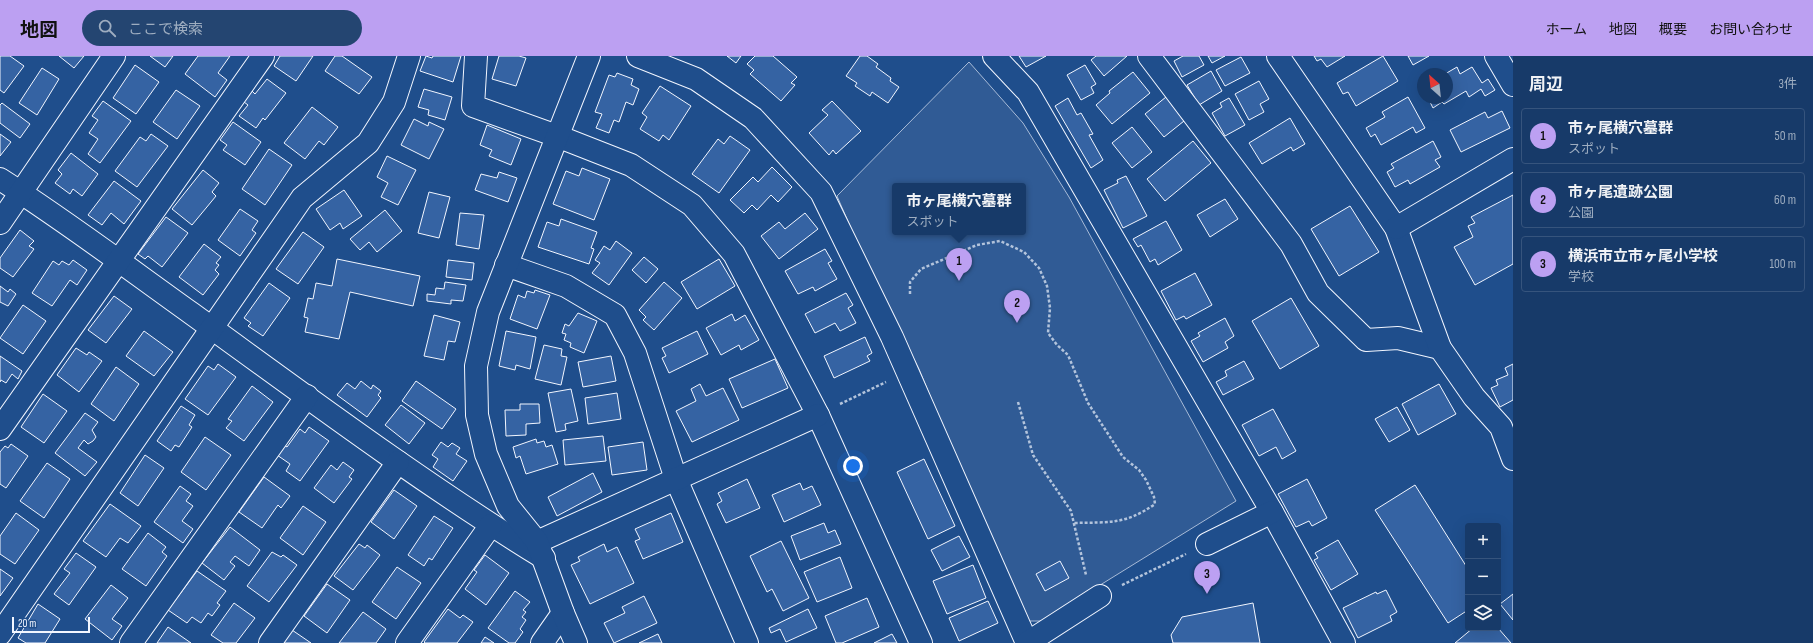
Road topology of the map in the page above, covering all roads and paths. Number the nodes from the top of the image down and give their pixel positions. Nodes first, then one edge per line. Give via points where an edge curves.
1 (114, 56) edge
2 (263, 56) edge
3 (409, 56) edge
4 (476, 56) edge
5 (589, 56) edge
6 (638, 56) edge
7 (994, 56) edge
8 (1149, 56) edge
9 (1278, 56) edge
10 (1496, 56) edge
11 (1513, 85) edge
12 (557, 136) junction
13 (1513, 159) edge
14 (0, 179) edge
15 (22, 193) junction
16 (0, 223) edge
17 (1396, 228) junction
18 (118, 260) junction
19 (506, 265) junction
20 (910, 294) dead end
21 (211, 328) junction
22 (1440, 348) junction
23 (907, 372) junction
24 (307, 396) junction
25 (1018, 402) dead end
26 (818, 415) junction
27 (0, 429) edge
28 (1513, 459) edge
29 (398, 462) junction
30 (676, 479) junction
31 (1272, 512) junction
32 (1074, 523) junction
33 (490, 525) junction
34 (1207, 544) joint
35 (540, 550) junction
36 (1093, 600) junction
37 (563, 614) junction
38 (0, 634) edge
39 (131, 643) edge
40 (270, 643) edge
41 (407, 643) edge
42 (542, 643) edge
43 (576, 643) edge
44 (747, 643) edge
45 (920, 643) edge
46 (1027, 643) edge
47 (1344, 643) edge

1 - 15 street
2 - 18 street
3 - 21 street via 394,102 368,143 302,198
4 - 12 street via 472,106
5 - 12 street
6 - 23 street via 696,79 753,118 821,192
7 - 31 street via 1028,92
8 - 22 street via 1291,244 1318,294 1366,340 1398,338
9 - 17 street
10 - 11 street
12 - 19 street
12 - 26 street via 631,165 692,205 734,254
13 - 17 street
14 - 15 street
15 - 16 street
15 - 18 street
17 - 22 street
18 - 21 street
18 - 27 street
19 - 30 street via 566,286 615,316 635,353
19 - 35 street via 488,312 476,366 477,415 486,454 508,506
20 - 32 path via 910,282 921,269 977,245 1000,241 1024,252 1039,268 1047,286 1050,308 1048,333 1068,355 1088,403 1123,457 1139,470 1146,480 1155,504 1142,514 1120,522
21 - 24 street
21 - 38 street
22 - 28 street via 1474,397 1501,427
23 - 26 path
23 - 46 street
24 - 29 street
24 - 39 street
25 - 32 path via 1033,455 1071,511
26 - 30 street
26 - 45 street
29 - 33 street
29 - 40 street
30 - 35 street
30 - 44 street
31 - 34 street
31 - 47 street
32 - 36 path
33 - 35 street
33 - 41 street
34 - 36 path
35 - 37 street
36 - 46 street
37 - 42 street
37 - 43 street

